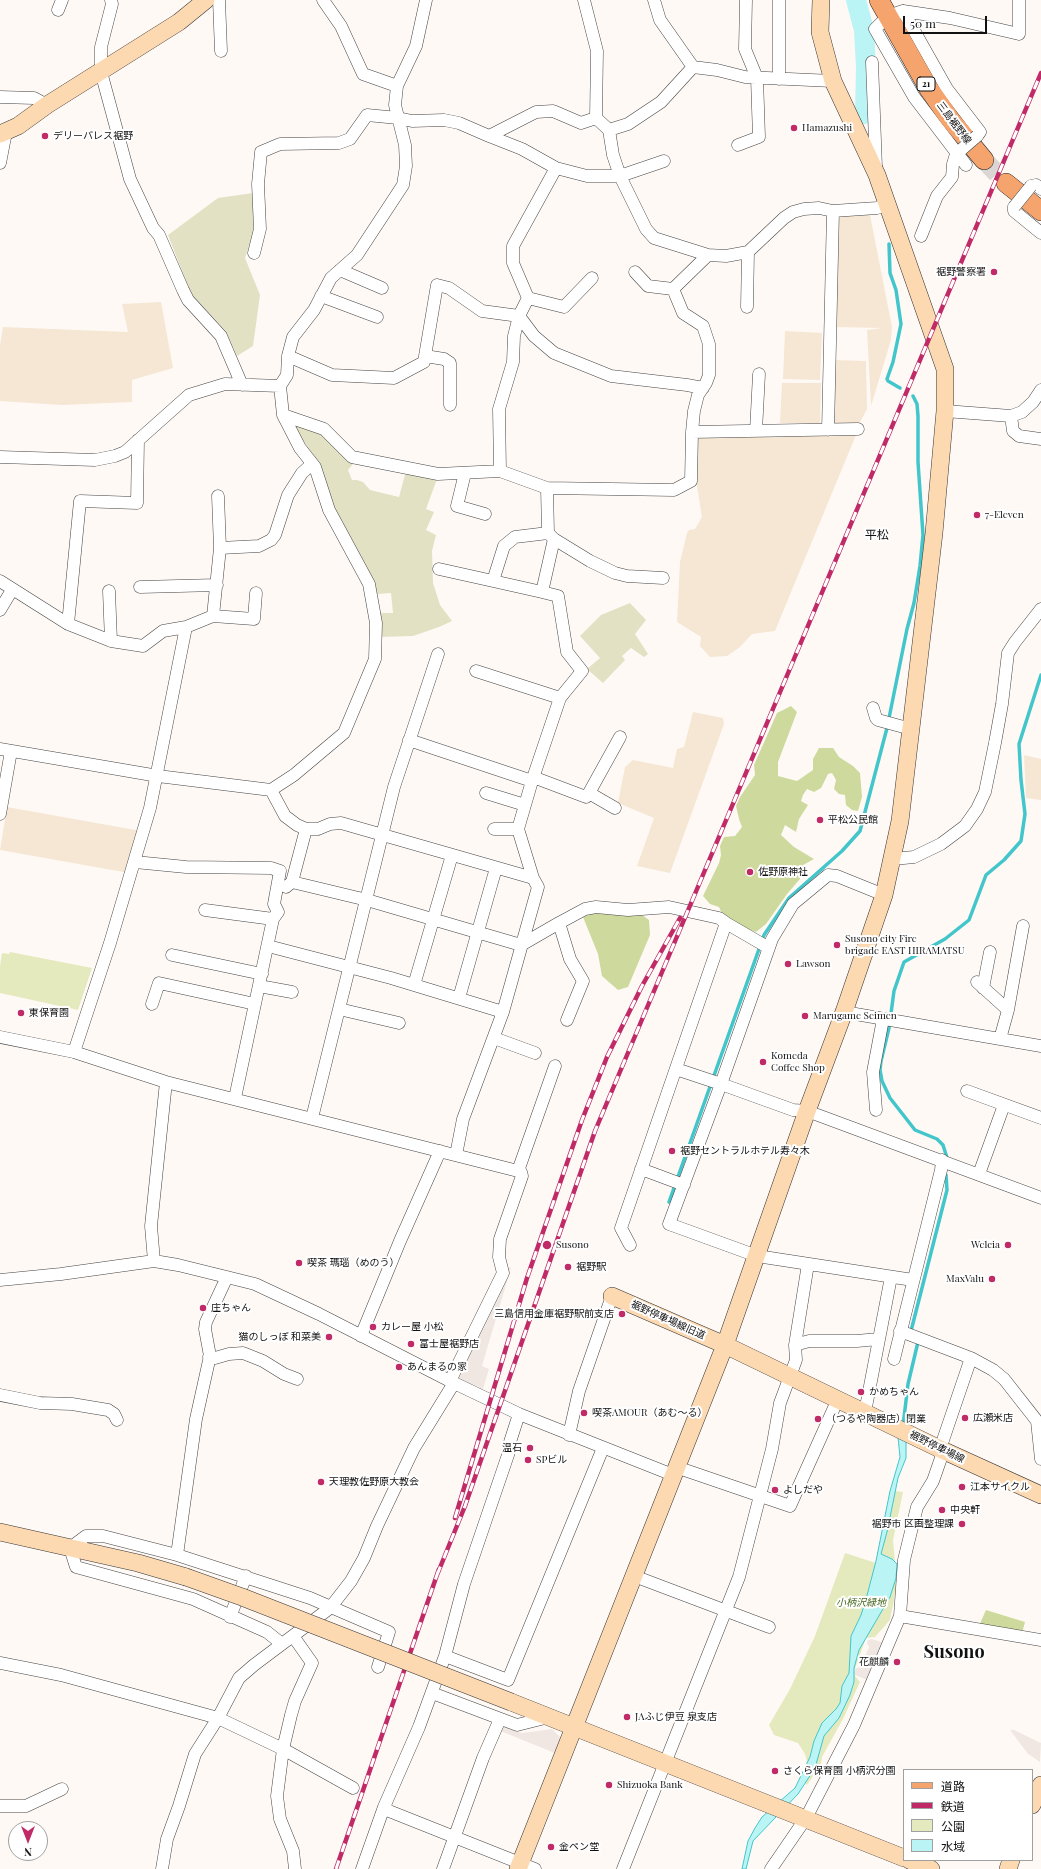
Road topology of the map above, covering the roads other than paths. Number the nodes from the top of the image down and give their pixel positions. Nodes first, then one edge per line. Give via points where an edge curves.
1 (111, 0) edge
2 (206, 0) edge
3 (219, 0) edge
4 (323, 0) edge
5 (426, 0) edge
6 (584, 0) edge
7 (654, 0) edge
8 (746, 0) edge
9 (779, 0) edge
10 (821, 0) edge
11 (1019, 0) edge
12 (890, 9) edge
13 (221, 51) dead end
14 (872, 62) dead end
15 (693, 67) junction
16 (101, 72) junction
17 (757, 78) junction
18 (779, 79) junction
19 (833, 81) junction
20 (397, 86) junction
21 (0, 97) edge
22 (47, 105) junction
23 (398, 118) junction
24 (596, 118) junction
25 (609, 130) junction
26 (3, 133) edge
27 (489, 136) junction
28 (738, 145) dead end
29 (959, 151) junction
30 (664, 161) dead end
31 (0, 163) edge
32 (975, 163) joint
33 (556, 168) junction
34 (876, 175) junction
35 (620, 176) junction
36 (1006, 182) tunnel mouth
37 (1036, 187) edge
38 (888, 204) junction
39 (834, 211) junction
40 (1041, 211) edge
41 (1041, 233) edge
42 (921, 236) dead end
43 (748, 252) junction
44 (254, 253) dead end
45 (708, 254) junction
46 (340, 270) junction
47 (635, 272) dead end
48 (592, 278) dead end
49 (382, 288) dead end
50 (673, 289) junction
51 (321, 296) junction
52 (528, 298) junction
53 (747, 307) dead end
54 (519, 316) junction
55 (377, 317) dead end
56 (288, 356) junction
57 (425, 356) junction
58 (760, 374) dead end
59 (242, 385) junction
60 (280, 386) junction
61 (703, 388) junction
62 (1041, 390) edge
63 (450, 405) dead end
64 (944, 411) junction
65 (283, 415) junction
66 (1011, 416) junction
67 (858, 429) dead end
68 (828, 430) junction
69 (756, 431) junction
70 (692, 432) junction
71 (1041, 439) edge
72 (138, 440) junction
73 (0, 457) edge
74 (312, 464) junction
75 (500, 471) junction
76 (465, 473) junction
77 (547, 488) junction
78 (218, 496) dead end
79 (486, 514) dead end
80 (551, 536) junction
81 (220, 548) junction
82 (439, 569) dead end
83 (663, 578) dead end
84 (0, 581) edge
85 (493, 581) junction
86 (217, 584) junction
87 (140, 587) dead end
88 (12, 590) junction
89 (109, 591) dead end
90 (542, 592) junction
91 (256, 593) dead end
92 (1041, 609) edge
93 (0, 610) edge
94 (213, 616) junction
95 (68, 624) junction
96 (186, 627) junction
97 (111, 641) junction
98 (438, 654) dead end
99 (476, 671) dead end
100 (560, 698) junction
101 (872, 708) dead end
102 (910, 729) junction
103 (620, 737) dead end
104 (409, 740) junction
105 (6, 750) edge
106 (158, 776) junction
107 (533, 779) junction
108 (271, 790) junction
109 (486, 793) dead end
110 (589, 793) junction
111 (525, 805) junction
112 (615, 808) dead end
113 (0, 814) edge
114 (494, 828) dead end
115 (306, 829) junction
116 (518, 829) junction
117 (382, 834) junction
118 (452, 855) junction
119 (893, 859) junction
120 (135, 862) junction
121 (496, 868) junction
122 (533, 878) junction
123 (292, 882) junction
124 (884, 895) junction
125 (367, 900) junction
126 (205, 910) dead end
127 (275, 915) junction
128 (433, 920) junction
129 (559, 922) junction
130 (726, 923) junction
131 (1023, 926) dead end
132 (477, 933) junction
133 (763, 944) junction
134 (521, 945) junction
135 (268, 946) junction
136 (990, 952) dead end
137 (172, 955) dead end
138 (349, 966) junction
139 (262, 974) junction
140 (414, 985) junction
141 (259, 986) junction
142 (292, 992) dead end
143 (459, 998) junction
144 (152, 1004) dead end
145 (255, 1004) junction
146 (339, 1009) junction
147 (1008, 1010) junction
148 (503, 1012) junction
149 (844, 1012) junction
150 (883, 1019) junction
151 (567, 1020) dead end
152 (399, 1023) dead end
153 (0, 1037) edge
154 (494, 1038) junction
155 (1000, 1039) junction
156 (1041, 1046) edge
157 (74, 1052) junction
158 (535, 1053) dead end
159 (555, 1066) dead end
160 (676, 1069) junction
161 (166, 1082) junction
162 (715, 1082) junction
163 (967, 1091) dead end
164 (234, 1098) junction
165 (1004, 1105) junction
166 (876, 1110) dead end
167 (807, 1111) junction
168 (312, 1118) junction
169 (1041, 1118) edge
170 (440, 1151) junction
171 (456, 1155) junction
172 (947, 1162) junction
173 (641, 1169) junction
174 (518, 1171) junction
175 (979, 1174) junction
176 (679, 1183) junction
177 (1041, 1198) edge
178 (630, 1245) dead end
179 (757, 1256) junction
180 (154, 1261) junction
181 (808, 1264) junction
182 (227, 1277) junction
183 (891, 1277) junction
184 (0, 1280) edge
185 (913, 1280) junction
186 (612, 1296) joint
187 (900, 1330) junction
188 (361, 1336) junction
189 (878, 1339) junction
190 (725, 1345) junction
191 (795, 1345) junction
192 (209, 1357) junction
193 (971, 1358) junction
194 (894, 1359) dead end
195 (789, 1377) junction
196 (297, 1379) dead end
197 (452, 1382) junction
198 (0, 1396) edge
199 (838, 1399) junction
200 (866, 1412) junction
201 (520, 1414) junction
202 (117, 1420) dead end
203 (569, 1435) junction
204 (603, 1448) junction
205 (940, 1449) junction
206 (1041, 1459) edge
207 (674, 1471) junction
208 (760, 1495) junction
209 (1041, 1495) edge
210 (0, 1532) edge
211 (70, 1548) junction
212 (177, 1555) junction
213 (246, 1576) junction
214 (634, 1576) junction
215 (330, 1608) junction
216 (726, 1611) junction
217 (230, 1616) junction
218 (900, 1616) junction
219 (769, 1627) dead end
220 (293, 1636) junction
221 (1041, 1640) edge
222 (282, 1644) junction
223 (445, 1656) junction
224 (0, 1663) edge
225 (378, 1667) dead end
226 (432, 1693) junction
227 (549, 1717) junction
228 (218, 1718) junction
229 (500, 1719) junction
230 (575, 1728) junction
231 (283, 1749) junction
232 (665, 1764) junction
233 (1041, 1785) edge
234 (353, 1788) dead end
235 (62, 1789) dead end
236 (1033, 1803) edge
237 (0, 1806) edge
238 (384, 1807) junction
239 (806, 1818) junction
240 (455, 1837) junction
241 (903, 1858) edge
242 (911, 1861) edge
243 (524, 1867) edge
244 (162, 1869) edge
245 (295, 1869) edge
246 (362, 1869) edge
247 (443, 1869) edge
248 (623, 1869) edge
249 (771, 1869) edge
250 (931, 1869) edge

1 - 16 street via 101,47
2 - 16 street via 179,22
3 - 13 street
4 - 20 street via 340,26 363,74
5 - 20 street via 416,46
6 - 24 street via 597,51
7 - 15 street via 660,20
8 - 17 street via 745,49
9 - 18 street
10 - 19 street via 820,32
11 - 12 street via 1019,34 950,18
12 - 29 street via 874,34 914,97
12 - 29 street, bridge via 980,132
12 - 32 main road, 三島裾野線 / 21 via 929,89
14 - 34 street
15 - 17 street via 717,70 745,78
15 - 25 street via 661,102 628,124
16 - 22 street
16 - 59 street via 130,179 188,300 221,336
17 - 18 street
17 - 28 street via 759,137
18 - 19 street
19 - 34 street
20 - 23 street via 395,105
21 - 22 street via 34,98
22 - 26 street
23 - 27 street via 412,121 444,120 459,123
23 - 44 street via 367,115 350,139 339,143 280,144 261,152 258,184 260,229
23 - 46 street via 406,145 403,185 357,255
24 - 25 street
24 - 27 street via 581,123 554,111 536,112
25 - 35 street
26 - 31 street
27 - 33 street via 522,149
29 - 32 street
29 - 42 street via 953,164 952,177 938,196
30 - 35 street
33 - 35 street via 587,176
33 - 52 street via 513,246 513,263
34 - 38 street
35 - 45 street via 646,229 654,238
36 - 40 main road
37 - 41 street, bridge via 1014,207 1014,211
38 - 39 street via 876,208
38 - 64 street via 945,369
39 - 43 street via 819,208 794,212 784,218
39 - 68 street
43 - 45 street via 726,256
43 - 53 street
45 - 50 street
46 - 49 street
46 - 51 street via 331,278
47 - 50 street via 648,286
48 - 52 street via 564,308
50 - 61 street via 683,313 703,326 709,344 709,375
51 - 55 street
51 - 56 street via 314,310 293,337
52 - 54 street
54 - 57 street via 482,311 448,288 437,285
54 - 61 street via 534,336 554,353 611,376
54 - 75 street via 514,336 513,362 499,409
56 - 57 street via 332,375 394,378 424,362
56 - 60 street via 287,375
57 - 63 street via 444,359 450,364
58 - 69 street
59 - 60 street
59 - 72 street via 225,384 189,395
60 - 65 street
61 - 70 street via 698,395
62 - 66 street via 1022,412
64 - 66 street
64 - 102 street via 934,533
65 - 74 street via 300,448
65 - 76 street via 324,429 352,457 438,474
66 - 71 street via 1013,431 1019,436
67 - 68 street
68 - 69 street
69 - 70 street
70 - 77 street via 692,481 674,490
72 - 73 street via 125,452 95,460
72 - 95 street via 137,503 80,501
74 - 81 street via 302,473 288,495 272,540 259,546
74 - 108 street via 329,510 369,584 376,623 375,659 344,733 294,775
75 - 76 street
75 - 77 street
76 - 79 street via 457,506
77 - 80 street
78 - 81 street
80 - 83 street via 590,561 615,573
80 - 85 street via 515,537 504,546
80 - 90 street
81 - 86 street
82 - 85 street
84 - 88 street
85 - 90 street
86 - 87 street
86 - 94 street
88 - 93 street
88 - 95 street
89 - 97 street
90 - 100 street via 558,596 567,652 582,671
91 - 94 street via 254,619
92 - 119 street via 1008,653 996,737 985,792 977,810 965,826 941,844 914,857
94 - 96 street
95 - 97 street
96 - 97 street via 164,631 143,646
96 - 106 street
98 - 104 street
99 - 100 street
100 - 107 street
101 - 102 street via 876,718
102 - 119 street via 900,821
103 - 110 street
104 - 107 street
104 - 117 street
105 - 106 street
105 - 113 street
106 - 108 street
106 - 120 street
107 - 110 street via 586,797
107 - 111 street
108 - 115 street via 285,816
109 - 111 street
110 - 112 street
111 - 116 street
114 - 116 street
115 - 117 street via 341,823
115 - 123 street
116 - 122 street
117 - 118 street
117 - 125 street
118 - 121 street
118 - 128 street
119 - 124 street
120 - 127 street via 186,867 271,868 280,871 274,904
120 - 157 street
121 - 122 street
121 - 132 street
122 - 134 street via 538,886
123 - 125 street
123 - 127 street via 286,886
124 - 133 street via 837,876 828,875 794,904 772,939
124 - 149 street
125 - 128 street
125 - 138 street
126 - 127 street
127 - 135 street
128 - 132 street
128 - 140 street
129 - 130 street via 596,907 628,910 669,907 719,918
129 - 134 street
129 - 151 street via 570,959 583,981
130 - 133 street
130 - 160 street
131 - 147 street
132 - 134 street
132 - 143 street
133 - 162 street
134 - 148 street
135 - 138 street
135 - 139 street
136 - 147 street via 980,985
137 - 139 street
138 - 140 street
138 - 146 street
139 - 141 street
140 - 143 street
141 - 142 street
141 - 145 street
143 - 148 street
144 - 145 street via 159,983
145 - 164 street
146 - 152 street
146 - 168 street
147 - 155 street
148 - 154 street
149 - 150 street
149 - 167 street
150 - 155 street
150 - 166 street via 873,1072
153 - 157 street
154 - 158 street
154 - 171 street via 463,1119
155 - 156 street
157 - 161 street
159 - 174 street
160 - 162 street
160 - 173 street
161 - 164 street
161 - 180 street via 151,1226
162 - 167 street via 793,1110
162 - 176 street
163 - 165 street
164 - 168 street
165 - 169 street
165 - 175 street
167 - 172 street
167 - 179 street
168 - 170 street
170 - 171 street
170 - 188 street
171 - 174 street
172 - 175 street
172 - 185 street via 942,1170
173 - 176 street
173 - 178 street via 621,1228
174 - 197 street via 522,1176 500,1239 499,1257 503,1273
175 - 177 street
176 - 179 street via 669,1224
179 - 181 street
179 - 190 street
180 - 182 street
180 - 184 street
181 - 183 street
181 - 191 street
182 - 188 street via 255,1284
182 - 192 street via 206,1322
183 - 185 street
183 - 189 street
185 - 187 street
186 - 190 street, 裾野停車場線旧道
186 - 203 street via 579,1391
187 - 193 street
187 - 194 street
188 - 197 street
189 - 191 street via 809,1341
189 - 200 street
190 - 195 street, 裾野停車場線
190 - 207 street
191 - 195 street via 796,1360
192 - 196 street via 243,1354 264,1361
192 - 212 street via 196,1419
193 - 205 street
193 - 206 street via 1004,1379 1037,1421
195 - 199 street, 裾野停車場線
195 - 208 street via 780,1402 772,1449
197 - 201 street
197 - 215 street via 414,1448 376,1526 364,1558 351,1581
198 - 202 street via 108,1410
199 - 200 street, 裾野停車場線
199 - 208 street via 790,1506
200 - 205 street, 裾野停車場線
201 - 203 street
201 - 223 street via 464,1584
203 - 204 street
204 - 207 street
204 - 223 street via 508,1680
205 - 209 street, 裾野停車場線
205 - 218 street via 941,1458 933,1481 917,1507 904,1560
207 - 208 street
207 - 214 street
208 - 216 street via 739,1577
210 - 211 street
211 - 212 street via 86,1536 103,1536
211 - 217 street via 76,1566 193,1599
211 - 227 street, bridge via 138,1563 242,1596
212 - 213 street
213 - 215 street via 310,1598
213 - 217 street
214 - 216 street
214 - 230 street
215 - 220 street
215 - 225 street via 389,1632
216 - 219 street
216 - 232 street
217 - 222 street via 268,1632
218 - 221 street
218 - 239 street via 854,1725
220 - 222 street
220 - 231 street via 312,1663 295,1701
222 - 228 street via 239,1678
223 - 226 street
224 - 228 street via 61,1675
226 - 229 street
226 - 238 street
227 - 229 street via 517,1724
227 - 230 street
228 - 231 street
228 - 244 street via 195,1754 167,1839
229 - 240 street
230 - 232 street
230 - 243 street
231 - 234 street
231 - 245 street via 277,1796 280,1819 293,1851
232 - 239 street
232 - 248 street
233 - 236 street
235 - 237 street via 26,1806
238 - 240 street
238 - 246 street
239 - 241 street
239 - 249 street
240 - 243 street
240 - 247 street
242 - 250 street

